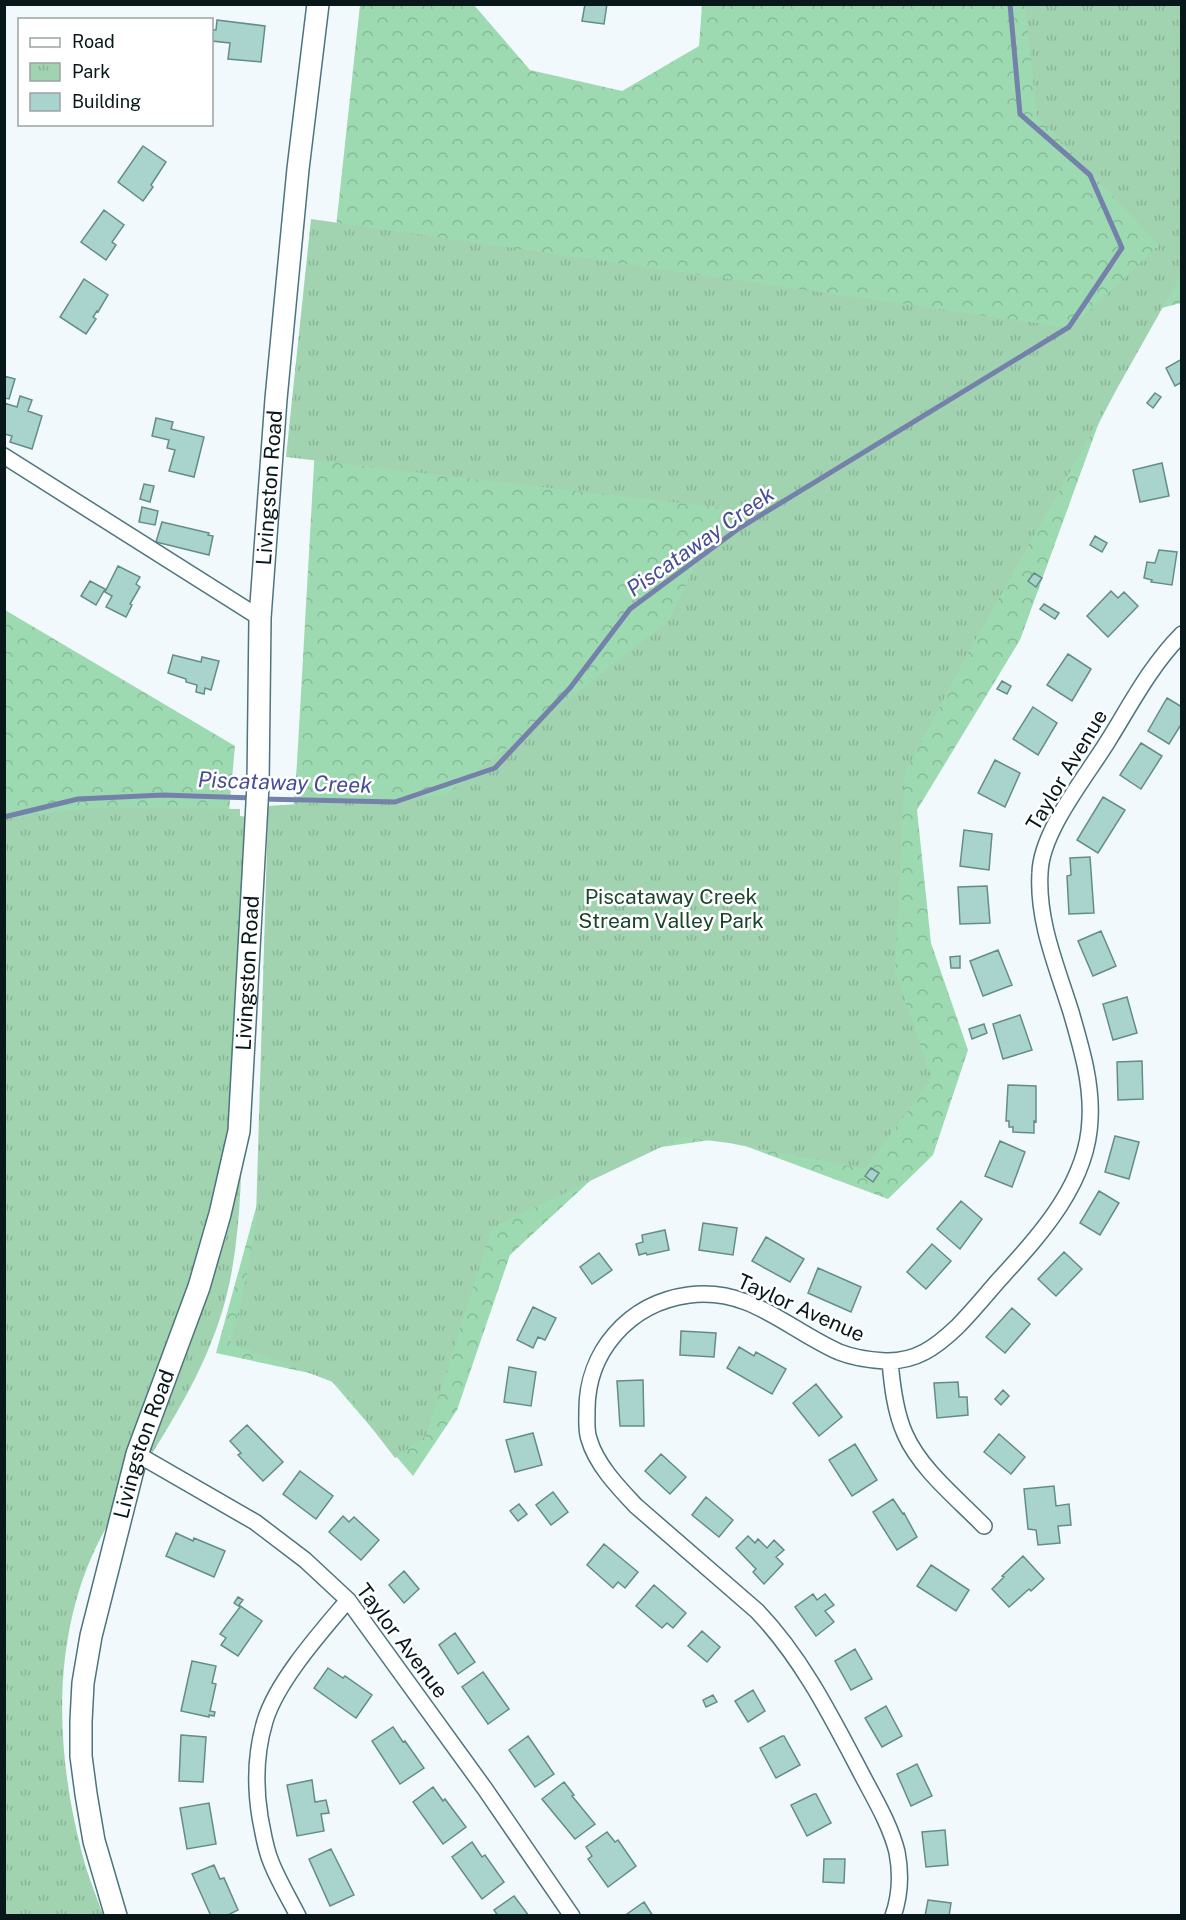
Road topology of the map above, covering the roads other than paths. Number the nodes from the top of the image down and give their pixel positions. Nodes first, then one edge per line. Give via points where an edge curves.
1 (318, 4) edge
2 (4, 456) edge
3 (260, 618) junction
4 (1182, 634) edge
5 (890, 1361) junction
6 (137, 1454) junction
7 (984, 1526) dead end
8 (348, 1600) junction
9 (116, 1916) edge
10 (298, 1916) edge
11 (572, 1916) edge
12 (893, 1916) edge

1 - 3 main road, Livingston Road via 276,399
2 - 3 street
3 - 6 main road, Livingston Road via 258,785 239,1131 199,1287
4 - 5 street, Taylor Avenue via 1159,659 1070,801 1041,861 1042,916 1086,1066 1090,1118 1083,1161 1037,1238 962,1321 926,1353
5 - 7 street via 897,1408 912,1448
5 - 12 street, Taylor Avenue via 842,1353 743,1301 722,1295 670,1298 655,1304 604,1347 592,1369 586,1405 589,1440 618,1487 757,1611 790,1649 813,1685 889,1826 899,1873
6 - 8 street, Taylor Avenue via 255,1522 305,1560
6 - 9 main road, Livingston Road via 92,1636 81,1722 94,1842
8 - 10 street via 290,1673 265,1719 260,1742 258,1802 265,1845
8 - 11 street, Taylor Avenue

